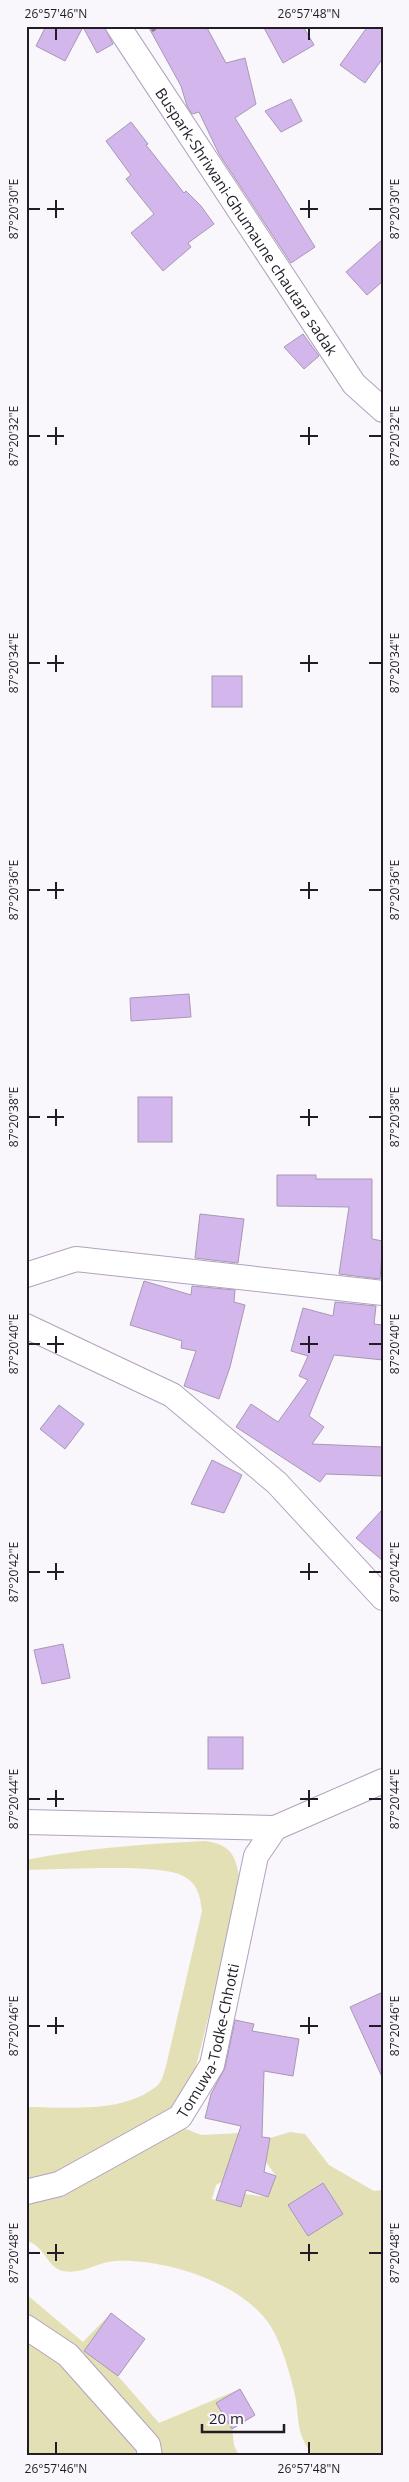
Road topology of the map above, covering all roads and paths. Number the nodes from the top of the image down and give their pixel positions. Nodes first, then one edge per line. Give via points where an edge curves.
1 (118, 26) edge
2 (383, 410) edge
3 (26, 1275) edge
4 (383, 1293) edge
5 (26, 1326) edge
6 (383, 1598) edge
7 (383, 1781) edge
8 (26, 1822) edge
9 (275, 1828) junction
10 (26, 2192) edge
11 (26, 2327) edge
12 (150, 2456) edge

1 - 2 street, Buspark-Shriwani-Ghumaune chautara sadak via 354,384
3 - 4 street via 76,1259
5 - 6 street via 172,1395 277,1483
7 - 9 street
8 - 9 street
9 - 10 street, Tomuwa-Todke-Chhotti via 256,1856 212,2065 180,2117 59,2184
11 - 12 street via 68,2355 148,2445

